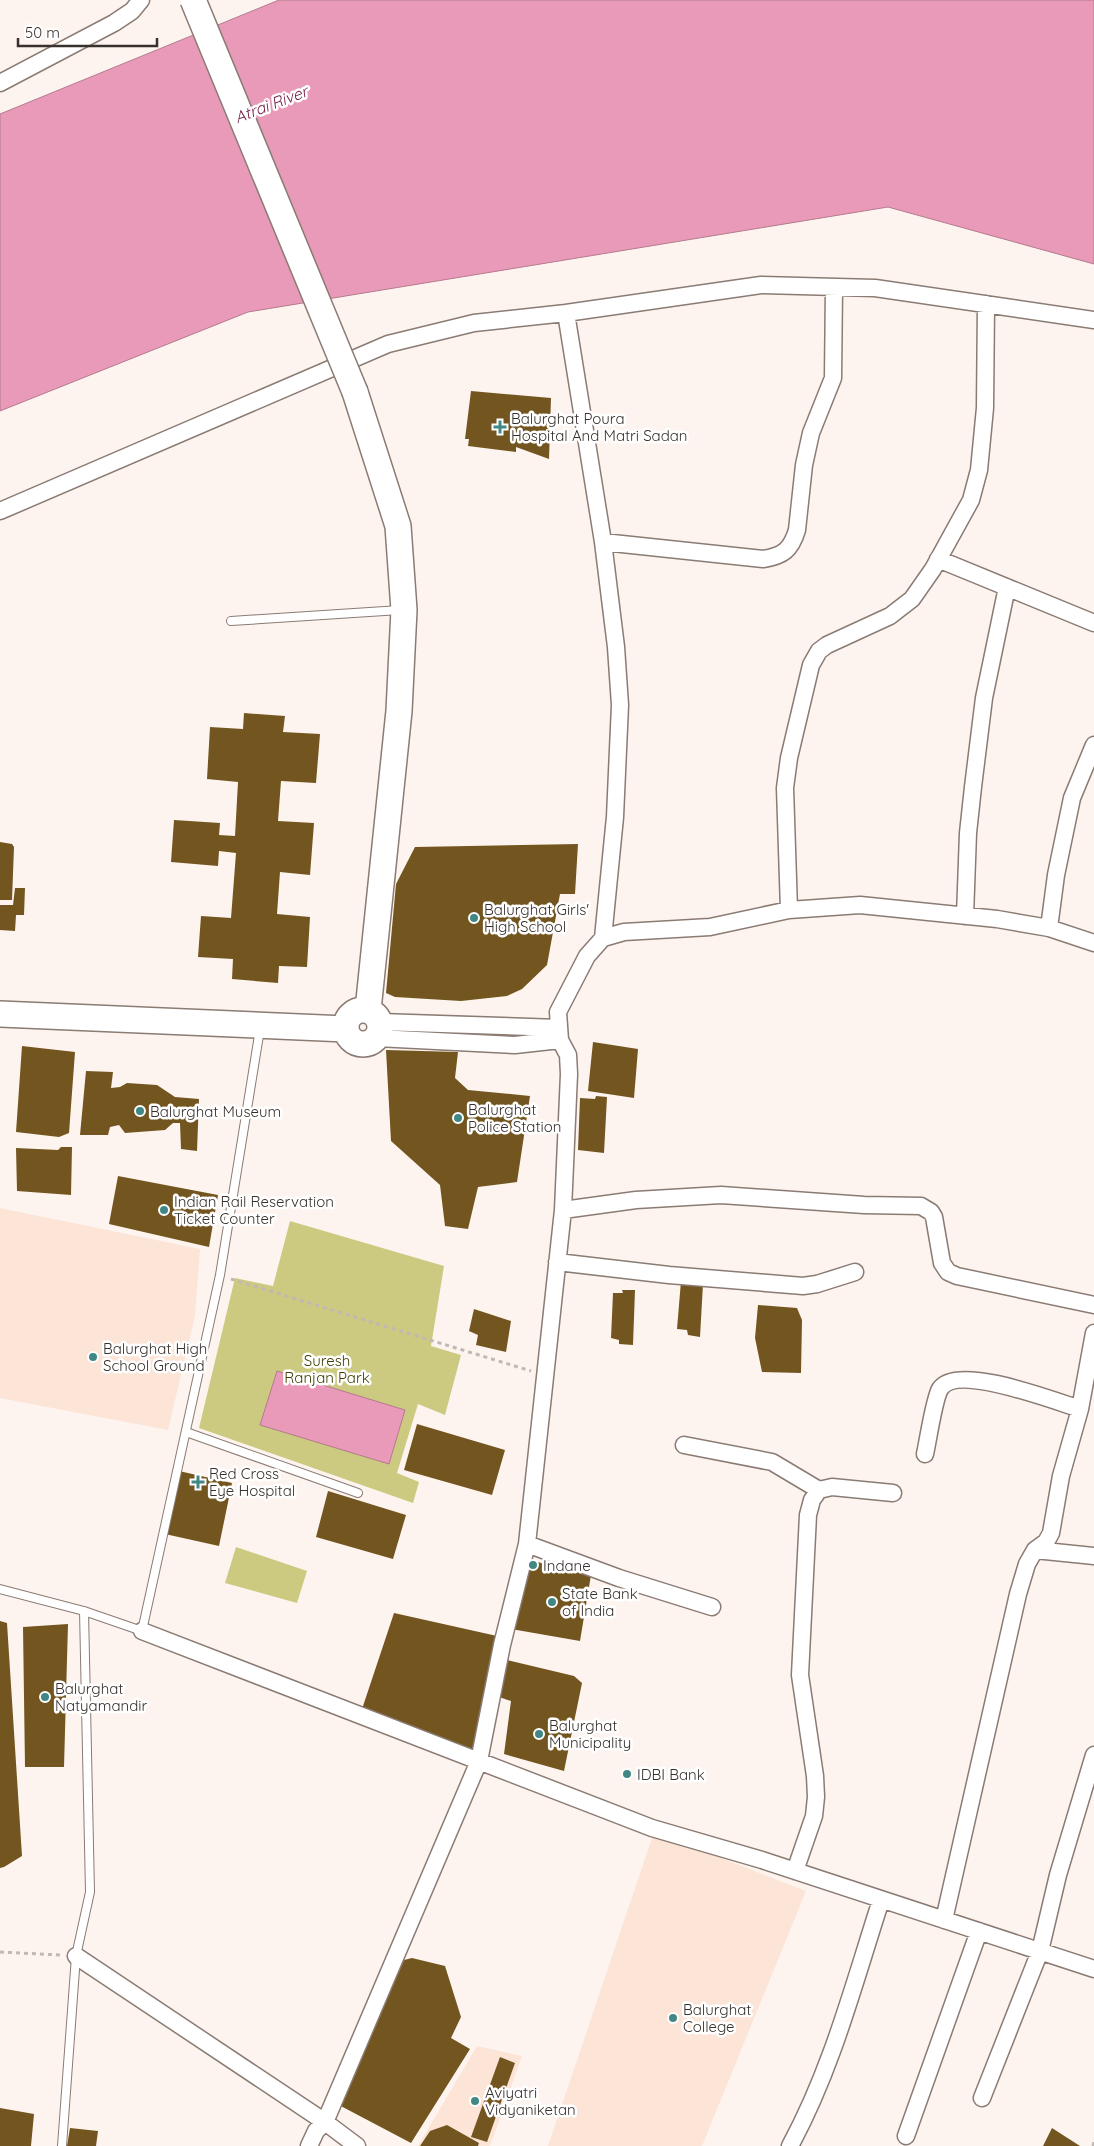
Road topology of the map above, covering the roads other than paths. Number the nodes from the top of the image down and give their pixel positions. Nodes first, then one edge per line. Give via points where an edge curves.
1 (141, 0) edge
2 (193, 0) edge
3 (0, 83) edge
4 (834, 287) junction
5 (986, 304) junction
6 (566, 313) junction
7 (1094, 320) edge
8 (0, 511) edge
9 (603, 542) junction
10 (938, 559) junction
11 (1007, 587) junction
12 (404, 610) junction
13 (230, 621) dead end
14 (1094, 623) edge
15 (1094, 745) edge
16 (789, 910) junction
17 (965, 916) junction
18 (1048, 928) junction
19 (604, 938) junction
20 (1094, 943) edge
21 (0, 1014) edge
22 (375, 1023) junction
23 (261, 1025) junction
24 (560, 1034) junction
25 (563, 1210) junction
26 (557, 1262) junction
27 (855, 1272) dead end
28 (1094, 1304) edge
29 (1093, 1340) edge
30 (1080, 1409) junction
31 (186, 1432) junction
32 (684, 1445) dead end
33 (925, 1454) dead end
34 (819, 1490) junction
35 (358, 1493) dead end
36 (893, 1493) dead end
37 (527, 1544) junction
38 (1036, 1550) junction
39 (1094, 1556) edge
40 (0, 1589) edge
41 (712, 1606) dead end
42 (84, 1611) junction
43 (142, 1631) junction
44 (1094, 1755) edge
45 (479, 1761) junction
46 (794, 1871) junction
47 (882, 1900) junction
48 (944, 1920) junction
49 (979, 1931) junction
50 (1040, 1951) junction
51 (76, 1956) junction
52 (1094, 1969) edge
53 (982, 2098) dead end
54 (325, 2122) junction
55 (906, 2136) dead end
56 (62, 2146) edge
57 (309, 2146) edge
58 (357, 2146) edge
59 (790, 2146) edge

1 - 3 street via 132,11 114,23
2 - 12 main road, bridge via 355,392 398,526
4 - 5 street via 874,288
4 - 6 street via 760,286
4 - 9 street via 833,378 811,433 797,530 786,551 778,557 763,559
5 - 7 street
5 - 10 street via 985,408 979,470 971,500
6 - 8 street via 474,323 388,344
6 - 9 street
9 - 19 street via 620,705 615,817
10 - 11 street
10 - 16 street via 912,599 890,616 827,645 811,665 785,788
11 - 14 street
11 - 17 street via 984,698 968,833
12 - 13 lane
12 - 22 main road
15 - 18 street via 1072,798
16 - 17 street via 860,905
16 - 19 street via 710,927 624,932
17 - 18 street
18 - 20 street
19 - 24 street via 587,956 558,1012
21 - 23 main road
22 - 23 main road via 356,1011 346,1023 346,1029
22 - 24 street
23 - 31 lane via 220,1276
24 - 25 street via 568,1055 569,1074
25 - 26 street
25 - 28 street via 655,1198 721,1195 921,1206 934,1217 942,1263 948,1272
26 - 27 street via 802,1286
26 - 37 street
29 - 30 street
30 - 33 street via 987,1382 949,1381 940,1389
30 - 38 street via 1061,1476 1050,1532 1046,1542
31 - 35 lane
31 - 43 lane
32 - 34 street via 772,1462
34 - 36 street via 832,1487
34 - 46 street via 808,1515 800,1675 816,1797 814,1816
37 - 41 street via 619,1578
37 - 45 street via 502,1645
38 - 39 street
38 - 48 street via 1018,1594
40 - 42 lane
42 - 43 lane
42 - 51 lane via 90,1892
43 - 45 street
44 - 50 street via 1058,1875
45 - 46 street via 652,1828
45 - 54 street
46 - 47 street
47 - 48 street
47 - 59 street via 834,2047 810,2110
48 - 49 street
49 - 50 street
49 - 55 street
50 - 52 street
50 - 53 street
51 - 54 street
51 - 56 lane
54 - 57 street
54 - 58 street

